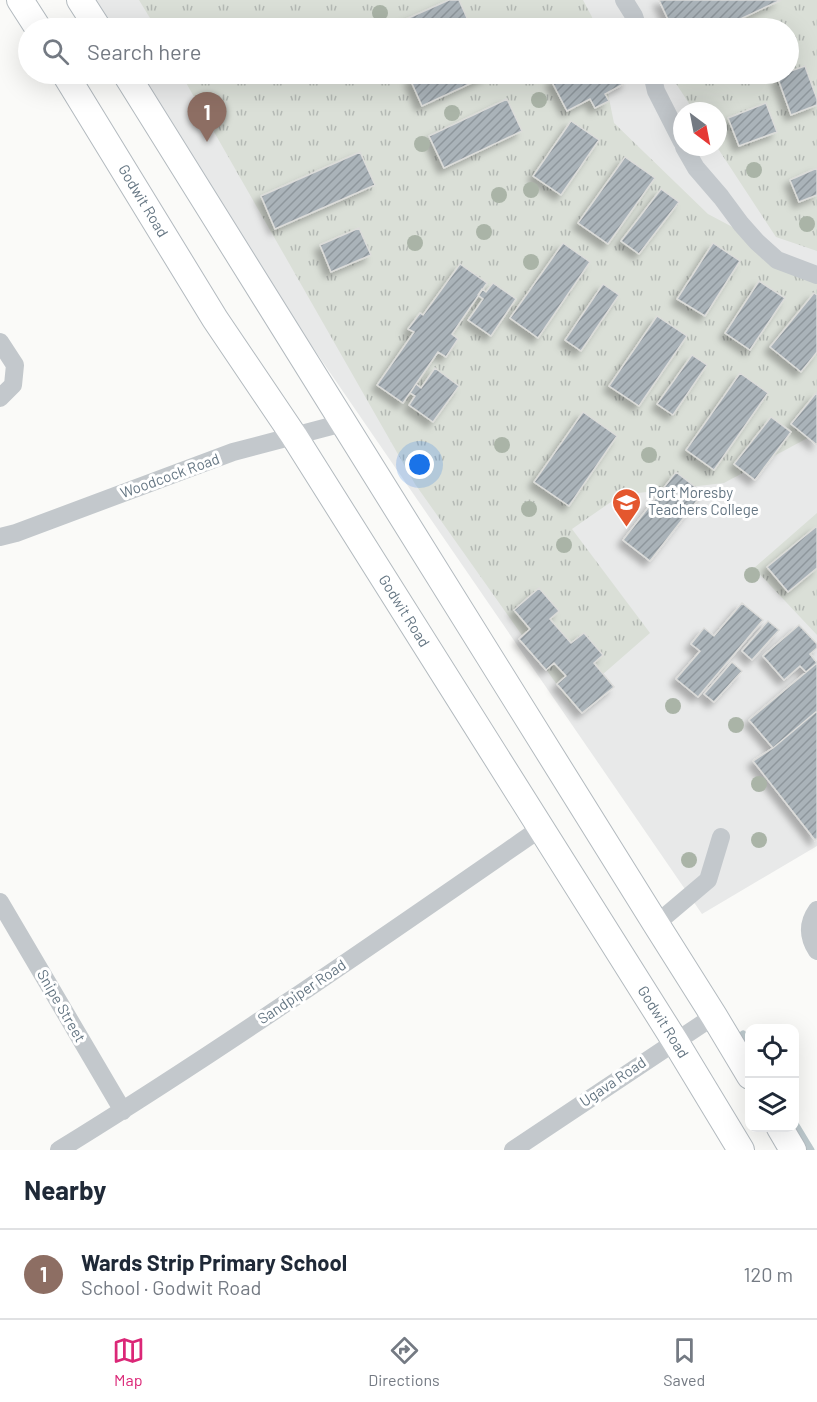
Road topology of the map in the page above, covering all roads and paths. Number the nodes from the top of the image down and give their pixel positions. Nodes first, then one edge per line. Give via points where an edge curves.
1 (21, 0) edge
2 (80, 0) edge
3 (624, 0) edge
4 (32, 18) edge
5 (92, 18) edge
6 (635, 18) edge
7 (71, 84) edge
8 (132, 84) edge
9 (654, 84) edge
10 (673, 124) edge
11 (689, 156) edge
12 (817, 276) edge
13 (0, 342) edge
14 (0, 398) edge
15 (343, 423) junction
16 (294, 436) junction
17 (0, 537) edge
18 (541, 828) junction
19 (721, 837) dead end
20 (0, 902) edge
21 (817, 910) edge
22 (656, 924) junction
23 (817, 951) edge
24 (714, 1016) junction
25 (675, 1041) junction
26 (745, 1068) edge
27 (123, 1111) junction
28 (782, 1132) edge
29 (59, 1150) edge
30 (513, 1150) edge
31 (741, 1150) edge
32 (793, 1150) edge

1 - 4 main road
2 - 5 main road
3 - 6 street
7 - 16 main road, Godwit Road via 215,319
8 - 15 main road
9 - 10 street
11 - 12 street via 757,242 777,260
13 - 14 street via 15,365 13,385
15 - 16 street, Woodcock Road
15 - 22 main road
16 - 17 street, Woodcock Road via 233,453
16 - 18 main road, Godwit Road
18 - 25 main road, Godwit Road
18 - 27 street, Sandpiper Road
19 - 22 street via 708,880
20 - 27 street, Snipe Street
21 - 23 street via 809,932
22 - 24 main road
24 - 25 street, Ugava Road
24 - 26 main road
25 - 30 street, Ugava Road
25 - 31 main road, Godwit Road
27 - 29 street, Sandpiper Road
28 - 32 main road

